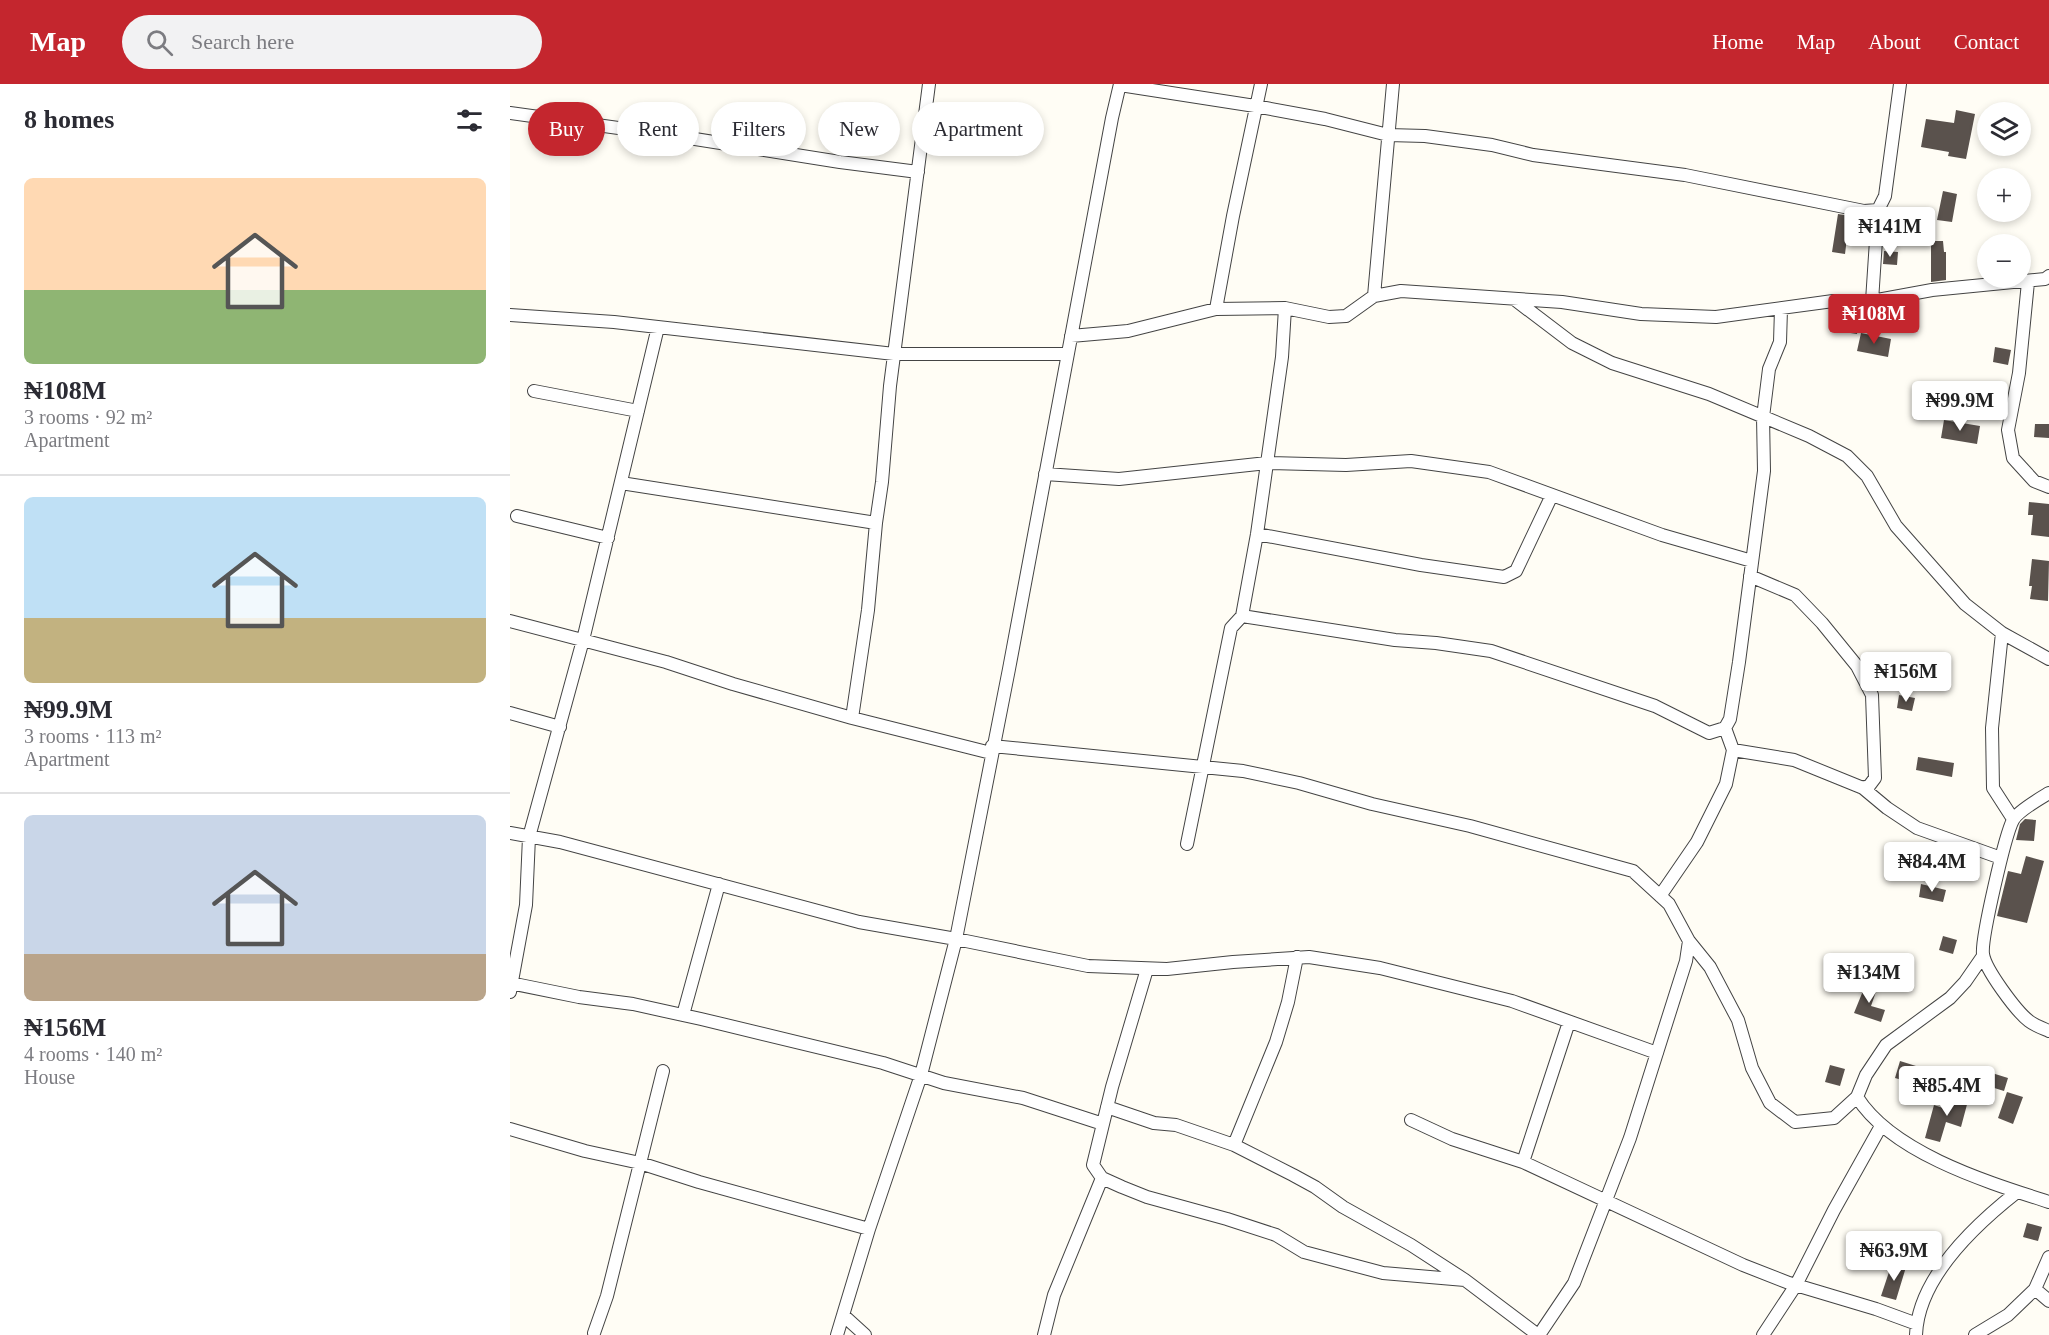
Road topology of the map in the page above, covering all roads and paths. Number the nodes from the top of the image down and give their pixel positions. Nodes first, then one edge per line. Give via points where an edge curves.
1 (929, 84) edge
2 (1261, 84) edge
3 (1393, 84) edge
4 (1900, 84) edge
5 (1120, 85) edge
6 (1255, 106) junction
7 (510, 113) edge
8 (1388, 135) junction
9 (918, 172) junction
10 (1878, 210) junction
11 (2049, 276) edge
12 (2031, 281) edge
13 (1977, 286) edge
14 (2027, 288) edge
15 (1374, 296) junction
16 (1513, 298) junction
17 (1872, 301) junction
18 (1285, 308) junction
19 (1216, 309) junction
20 (1781, 309) junction
21 (510, 315) edge
22 (658, 327) junction
23 (1071, 336) junction
24 (894, 354) junction
25 (1068, 354) junction
26 (534, 391) dead end
27 (638, 411) junction
28 (1763, 417) junction
29 (1267, 463) junction
30 (1045, 474) junction
31 (621, 483) junction
32 (2049, 487) edge
33 (1552, 495) junction
34 (517, 516) dead end
35 (876, 523) junction
36 (1257, 534) junction
37 (608, 538) junction
38 (1752, 561) junction
39 (1750, 576) junction
40 (1242, 616) junction
41 (510, 621) edge
42 (2002, 633) junction
43 (584, 640) junction
44 (2049, 659) edge
45 (510, 713) edge
46 (852, 718) junction
47 (560, 727) junction
48 (1725, 728) junction
49 (992, 750) junction
50 (1733, 750) junction
51 (1203, 766) junction
52 (1863, 788) junction
53 (2049, 793) edge
54 (2013, 819) junction
55 (510, 833) edge
56 (529, 837) junction
57 (1186, 844) dead end
58 (2001, 858) junction
59 (719, 884) junction
60 (1660, 896) junction
61 (956, 939) junction
62 (1689, 941) junction
63 (1983, 956) junction
64 (1297, 957) junction
65 (1147, 969) junction
66 (511, 986) edge
67 (682, 1015) junction
68 (1569, 1022) junction
69 (2049, 1031) edge
70 (1657, 1053) junction
71 (663, 1071) dead end
72 (921, 1075) junction
73 (1857, 1096) junction
74 (1107, 1107) junction
75 (1411, 1120) dead end
76 (1103, 1124) junction
77 (1881, 1126) junction
78 (510, 1129) edge
79 (1234, 1146) junction
80 (640, 1162) junction
81 (1523, 1162) junction
82 (1102, 1178) junction
83 (2017, 1192) junction
84 (1606, 1201) junction
85 (2049, 1202) edge
86 (869, 1229) junction
87 (2049, 1257) edge
88 (1465, 1280) junction
89 (1796, 1285) junction
90 (2035, 1289) junction
91 (2049, 1301) edge
92 (843, 1315) junction
93 (1916, 1330) edge
94 (594, 1333) dead end
95 (837, 1335) edge
96 (866, 1335) edge
97 (1044, 1335) edge
98 (1539, 1335) edge
99 (1763, 1335) edge
100 (1975, 1335) edge

1 - 9 street
2 - 6 street
3 - 8 street
4 - 10 street via 1885,196
5 - 6 street
5 - 23 street
6 - 8 street
6 - 19 street
7 - 9 street
8 - 10 street via 1492,145 1533,155 1685,175 1864,211
8 - 15 street
9 - 24 street
10 - 17 street
11 - 12 street
13 - 17 street
14 - 32 street via 2019,373 2008,430 2013,458 2034,481
15 - 16 street via 1401,291
15 - 18 street via 1346,316 1329,317
16 - 20 street via 1641,315 1716,316
16 - 28 street via 1572,343 1612,363 1709,394
17 - 20 street via 1833,301
18 - 19 street
18 - 29 street
19 - 23 street via 1128,331
20 - 28 street via 1780,342 1769,369
21 - 22 street
22 - 24 street
22 - 27 street
23 - 25 street
24 - 25 street
24 - 35 street
25 - 30 street
26 - 27 street
27 - 31 street
28 - 38 street via 1764,471
28 - 42 street via 1847,456 1867,476 1910,542 1965,604
29 - 30 street via 1119,479
29 - 33 street via 1346,465 1411,461 1489,472
29 - 36 street
30 - 49 street
31 - 35 street
31 - 37 street
33 - 36 street via 1516,571 1504,577
33 - 38 street via 1662,535
34 - 37 street
35 - 46 street
36 - 40 street
37 - 43 street
38 - 39 street
39 - 48 street via 1730,719
39 - 52 street via 1795,596 1857,666 1872,695 1875,778
40 - 48 street via 1491,651 1655,706 1709,733
40 - 51 street via 1231,628
41 - 43 street
42 - 44 street
42 - 54 street via 1992,728 1993,788
43 - 46 street
43 - 47 street
45 - 47 street
46 - 49 street
47 - 56 street
48 - 50 street
49 - 51 street
49 - 61 street
50 - 52 street via 1794,760
50 - 60 street via 1726,784 1696,842
51 - 57 street
51 - 60 street via 1299,783 1536,844 1633,872
52 - 58 street via 1917,828
53 - 54 street
54 - 58 street
55 - 56 street
56 - 59 street
56 - 66 street via 526,905
58 - 63 street
59 - 61 street via 859,922
59 - 67 street
60 - 62 street via 1669,904
61 - 65 street via 1088,966
61 - 72 street
62 - 70 street
62 - 73 street via 1710,967 1738,1020 1752,1068 1770,1103 1795,1122 1834,1118
63 - 69 street via 2010,1002 2029,1022
63 - 73 street via 1950,998 1886,1045
64 - 65 street
64 - 68 street via 1380,968 1512,1001
64 - 79 street via 1276,1042
65 - 74 street
66 - 67 street
67 - 72 street
68 - 70 street
68 - 81 street
70 - 84 street
71 - 80 street
72 - 76 street via 1023,1098
72 - 86 street
73 - 77 street
74 - 76 street
74 - 79 street via 1154,1123 1176,1125
75 - 81 street via 1452,1139
76 - 82 street via 1094,1166
77 - 83 street via 1922,1152
77 - 89 street
78 - 80 street
79 - 88 street via 1315,1187
80 - 86 street
80 - 94 street
81 - 84 street
82 - 88 street via 1147,1197 1276,1235 1304,1252 1383,1273
82 - 97 street via 1054,1295
83 - 85 street
83 - 93 street via 1990,1213 1951,1255 1930,1288
84 - 89 street via 1743,1265
84 - 98 street via 1574,1283
86 - 92 street
87 - 90 street
88 - 98 street
89 - 93 street via 1876,1309
89 - 99 street
90 - 91 street
90 - 100 street via 2008,1315
92 - 95 street
92 - 96 street

